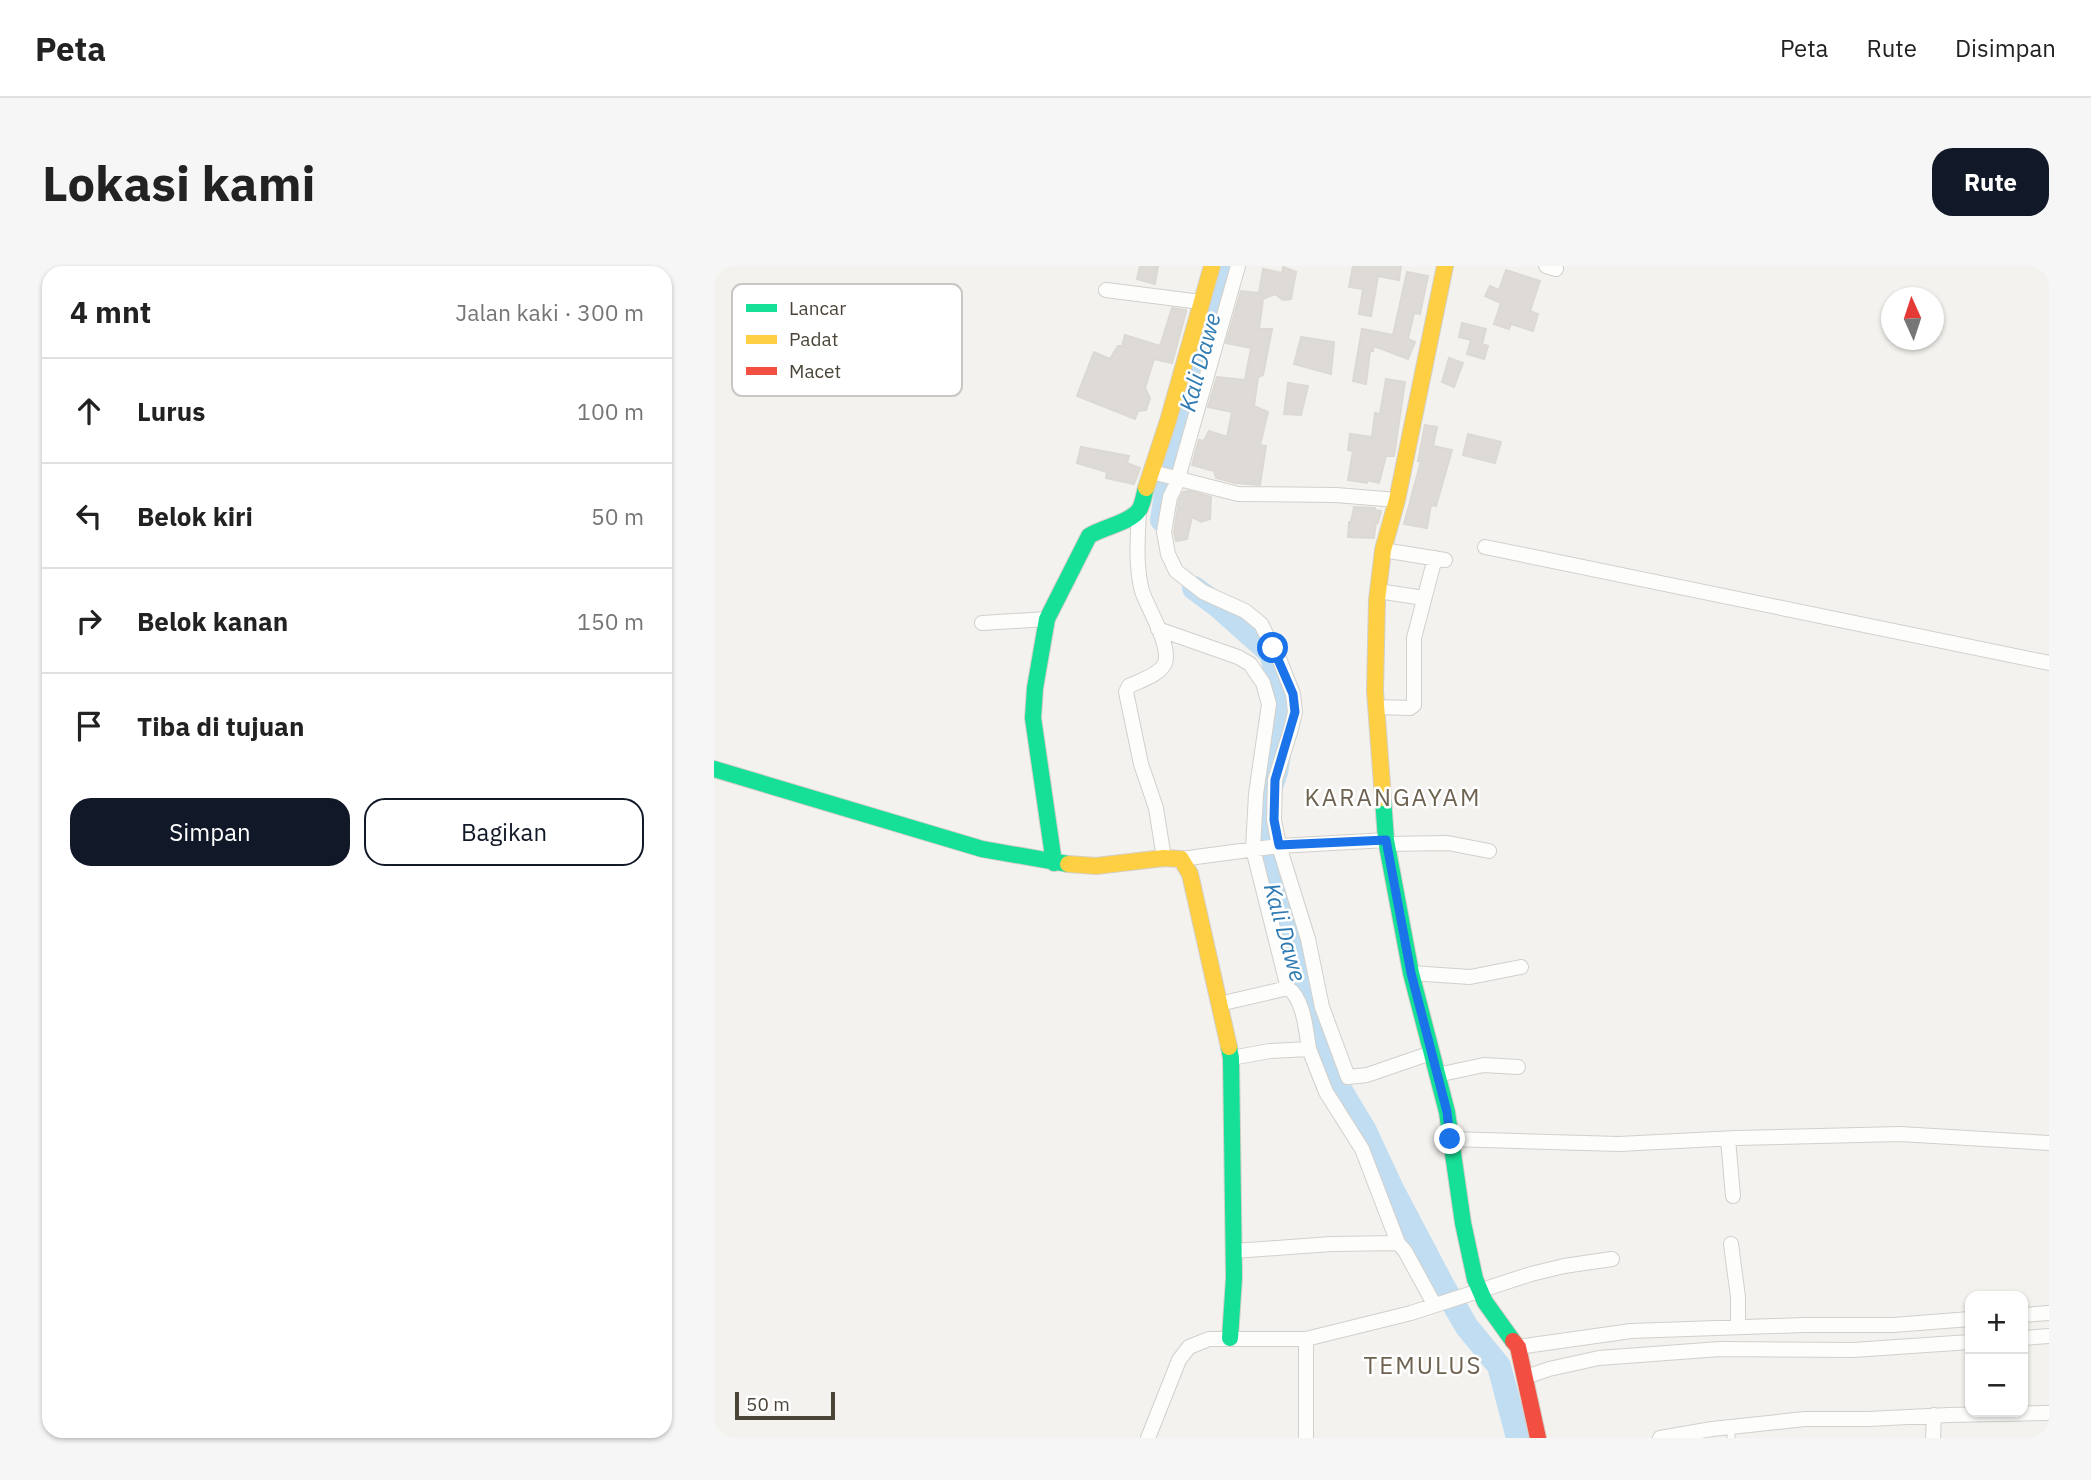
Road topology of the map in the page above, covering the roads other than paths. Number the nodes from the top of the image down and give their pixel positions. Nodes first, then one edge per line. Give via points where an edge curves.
1 (1212, 266) edge
2 (1238, 266) edge
3 (1445, 266) edge
4 (1106, 290) dead end
5 (1201, 302) junction
6 (1166, 475) junction
7 (1397, 500) junction
8 (1139, 510) junction
9 (1485, 547) dead end
10 (1384, 550) junction
11 (1378, 591) junction
12 (1424, 598) junction
13 (1047, 619) junction
14 (982, 623) dead end
15 (1158, 629) junction
16 (2049, 663) edge
17 (1377, 707) junction
18 (714, 769) edge
19 (1386, 842) junction
20 (1265, 848) junction
21 (1489, 851) dead end
22 (1164, 858) junction
23 (1181, 859) junction
24 (1055, 863) junction
25 (1521, 967) dead end
26 (1411, 973) junction
27 (1288, 988) junction
28 (1219, 1004) junction
29 (1309, 1049) junction
30 (1431, 1053) junction
31 (1231, 1058) junction
32 (1518, 1067) dead end
33 (1437, 1075) junction
34 (1450, 1139) junction
35 (1728, 1139) junction
36 (2049, 1143) edge
37 (1733, 1196) dead end
38 (1398, 1243) junction
39 (1731, 1244) dead end
40 (1234, 1251) junction
41 (1612, 1259) dead end
42 (1473, 1292) junction
43 (1438, 1303) junction
44 (2049, 1313) edge
45 (2028, 1315) edge
46 (1965, 1319) edge
47 (1738, 1327) junction
48 (2049, 1336) edge
49 (1230, 1338) junction
50 (2028, 1338) edge
51 (1306, 1339) junction
52 (1965, 1342) edge
53 (1518, 1347) junction
54 (1526, 1377) junction
55 (2049, 1413) edge
56 (1934, 1415) junction
57 (1731, 1433) edge
58 (1148, 1438) edge
59 (1306, 1438) edge
60 (1538, 1438) edge
61 (1660, 1438) edge
62 (1933, 1438) edge

1 - 5 street
2 - 6 street
3 - 7 street
4 - 5 street
5 - 6 street
6 - 7 street via 1238,494
6 - 8 street
6 - 20 street via 1170,497 1164,532 1176,571 1203,592 1245,611 1261,624 1293,694 1293,720 1275,780 1274,820
7 - 10 street
8 - 13 street via 1089,536
8 - 15 street via 1137,555 1142,590
9 - 16 street
10 - 11 street
10 - 12 street via 1440,559
11 - 12 street
11 - 17 street
12 - 17 street via 1414,638 1414,705
13 - 14 street
13 - 24 street via 1034,718
15 - 20 street via 1238,657 1250,664 1263,683 1269,704 1256,794
15 - 22 street via 1165,663 1126,692
17 - 19 street
18 - 24 street via 982,849
19 - 20 street
19 - 21 street via 1448,843
19 - 26 street
20 - 23 street
20 - 27 street
20 - 30 street via 1300,908 1322,1007 1348,1077
22 - 23 street
22 - 24 street via 1096,866
23 - 28 street via 1190,874
25 - 26 street via 1470,977
26 - 30 street
27 - 28 street
27 - 29 street via 1303,1018
28 - 31 street
29 - 31 street
29 - 38 street via 1326,1092 1362,1149
30 - 33 street
31 - 40 street
32 - 33 street via 1484,1065
33 - 34 street
34 - 35 street via 1619,1144
34 - 42 street
35 - 36 street via 1900,1134
35 - 37 street
38 - 40 street
38 - 43 street
39 - 47 street
40 - 49 street
41 - 42 street via 1553,1269
42 - 43 street
42 - 53 street
43 - 51 street
44 - 45 street
46 - 47 street
47 - 53 street via 1631,1331
48 - 50 street
49 - 51 street
49 - 58 street via 1209,1339 1189,1347 1179,1360
51 - 59 street
52 - 54 street via 1853,1350 1720,1349 1599,1358
53 - 54 street
54 - 60 street
55 - 56 street
56 - 57 street via 1804,1419
56 - 62 street
57 - 61 street

